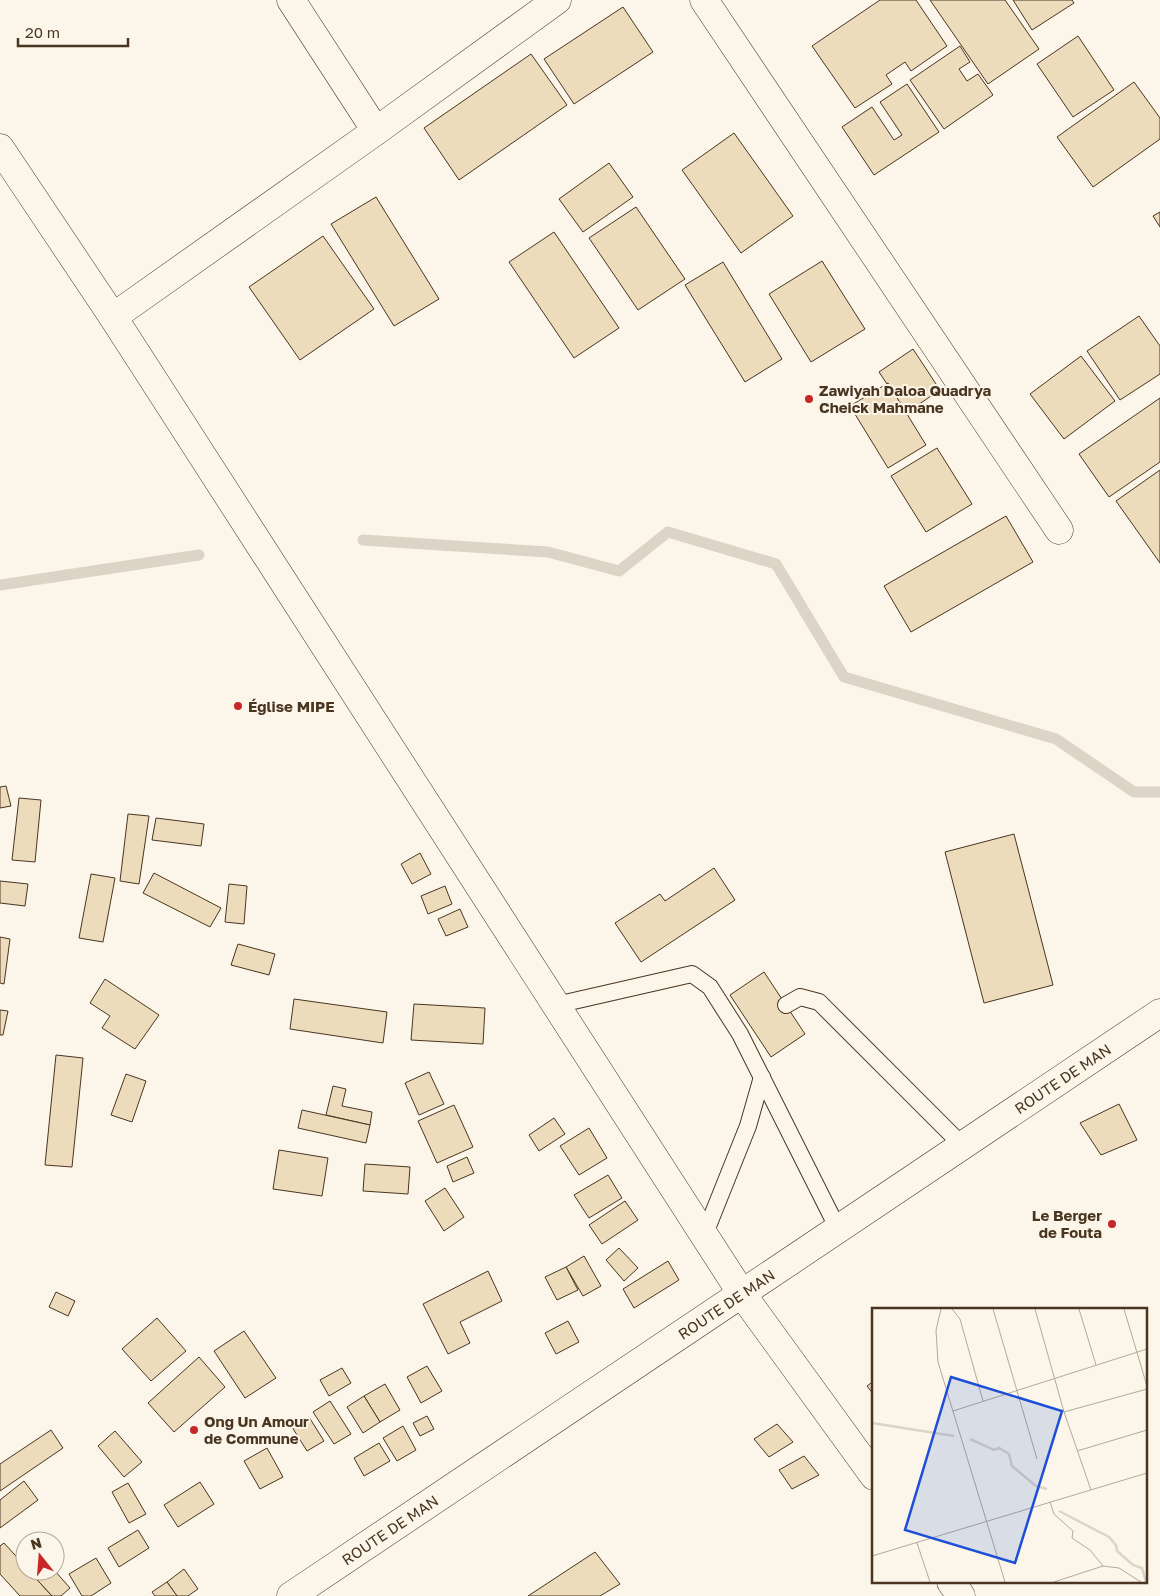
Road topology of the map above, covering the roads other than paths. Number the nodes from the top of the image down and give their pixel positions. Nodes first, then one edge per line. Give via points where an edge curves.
1 (291, 0) edge
2 (557, 0) edge
3 (704, 0) edge
4 (376, 131) junction
5 (0, 148) edge
6 (113, 317) junction
7 (1059, 530) dead end
8 (556, 1005) junction
9 (786, 1005) dead end
10 (1160, 1013) edge
11 (762, 1077) junction
12 (963, 1146) junction
13 (838, 1229) junction
14 (704, 1236) junction
15 (742, 1294) junction
16 (872, 1473) edge
17 (952, 1584) edge
18 (291, 1596) edge
19 (961, 1596) edge

1 - 4 main road
2 - 4 main road
3 - 7 main road
4 - 6 main road
5 - 6 main road
6 - 8 main road
8 - 11 lane via 692,974 710,987 745,1030
8 - 14 main road
9 - 12 lane via 800,997 818,1002
10 - 12 main road, ROUTE DE MAN
11 - 13 lane
11 - 14 lane via 748,1126
12 - 13 main road, ROUTE DE MAN
13 - 15 main road, ROUTE DE MAN
14 - 15 main road
15 - 16 main road
15 - 18 main road, ROUTE DE MAN
17 - 19 main road

